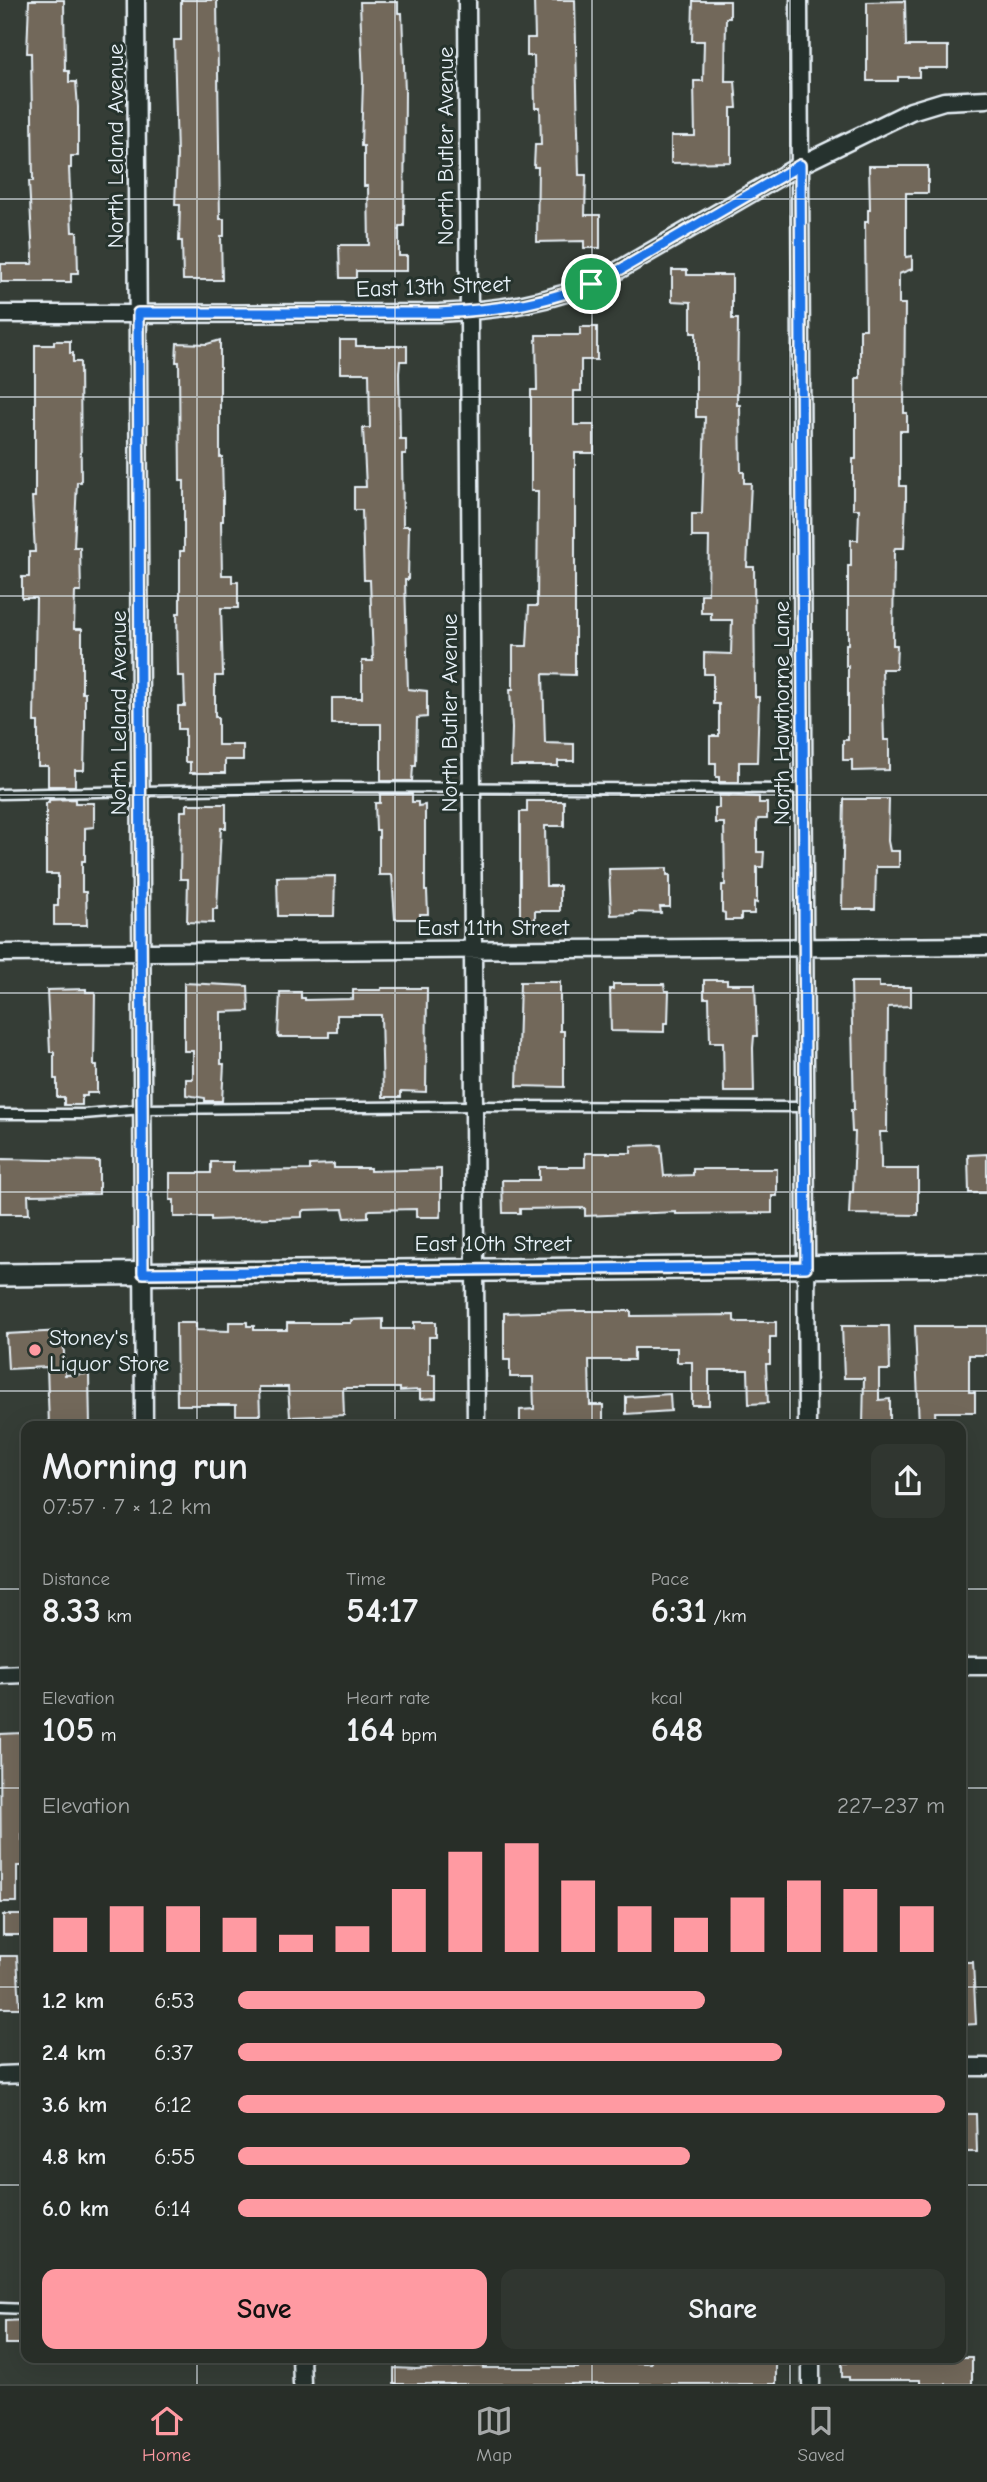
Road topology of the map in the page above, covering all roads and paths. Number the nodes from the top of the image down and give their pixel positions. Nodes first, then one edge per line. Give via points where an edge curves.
1 (136, 0) edge
2 (467, 0) edge
3 (799, 0) edge
4 (987, 99) edge
5 (800, 165) junction
6 (469, 312) junction
7 (138, 313) junction
8 (0, 314) edge
9 (473, 788) junction
10 (804, 789) junction
11 (141, 793) junction
12 (0, 794) edge
13 (987, 946) edge
14 (805, 947) junction
15 (473, 950) junction
16 (141, 952) junction
17 (0, 953) edge
18 (474, 1106) junction
19 (806, 1107) junction
20 (142, 1109) junction
21 (0, 1114) edge
22 (987, 1265) edge
23 (806, 1267) junction
24 (475, 1269) junction
25 (143, 1273) junction
26 (0, 1275) edge
27 (144, 1421) edge
28 (476, 1421) edge
29 (807, 1421) edge
30 (966, 1666) edge
31 (987, 1666) edge
32 (21, 1674) edge
33 (0, 1675) edge
34 (966, 2067) edge
35 (987, 2067) edge
36 (21, 2074) edge
37 (0, 2075) edge
38 (0, 2308) edge
39 (21, 2309) edge
40 (301, 2363) edge
41 (811, 2363) edge
42 (302, 2384) edge
43 (811, 2384) edge

1 - 7 street, North Leland Avenue
2 - 6 street, North Butler Avenue
3 - 5 street, North Hawthorne Lane
4 - 5 street, East 13th Street via 922,106
5 - 6 street, East 13th Street via 591,284 530,304
5 - 10 street, North Hawthorne Lane
6 - 7 street, East 13th Street
6 - 9 street, North Butler Avenue
7 - 8 street, East 13th Street
7 - 11 street, North Leland Avenue
9 - 10 lane
9 - 11 lane
9 - 15 street, North Butler Avenue
10 - 14 street, North Hawthorne Lane
11 - 12 lane
11 - 16 street, North Leland Avenue
13 - 14 street, East 11th Street
14 - 15 street, East 11th Street
14 - 19 street, North Hawthorne Lane
15 - 16 street, East 11th Street
15 - 18 street, North Butler Avenue
16 - 17 street, East 11th Street
16 - 20 street, North Leland Avenue
18 - 19 lane
18 - 20 lane
18 - 24 street, North Butler Avenue
19 - 23 street, North Hawthorne Lane
20 - 21 lane
20 - 25 street, North Leland Avenue
22 - 23 main road, East 10th Street
23 - 24 main road, East 10th Street
23 - 29 street, North Hawthorne Lane
24 - 25 main road, East 10th Street
24 - 28 street, North Butler Avenue
25 - 26 main road, East 10th Street
25 - 27 street, North Leland Avenue
30 - 31 street
32 - 33 street
34 - 35 street
36 - 37 street
38 - 39 lane
40 - 42 street
41 - 43 street

